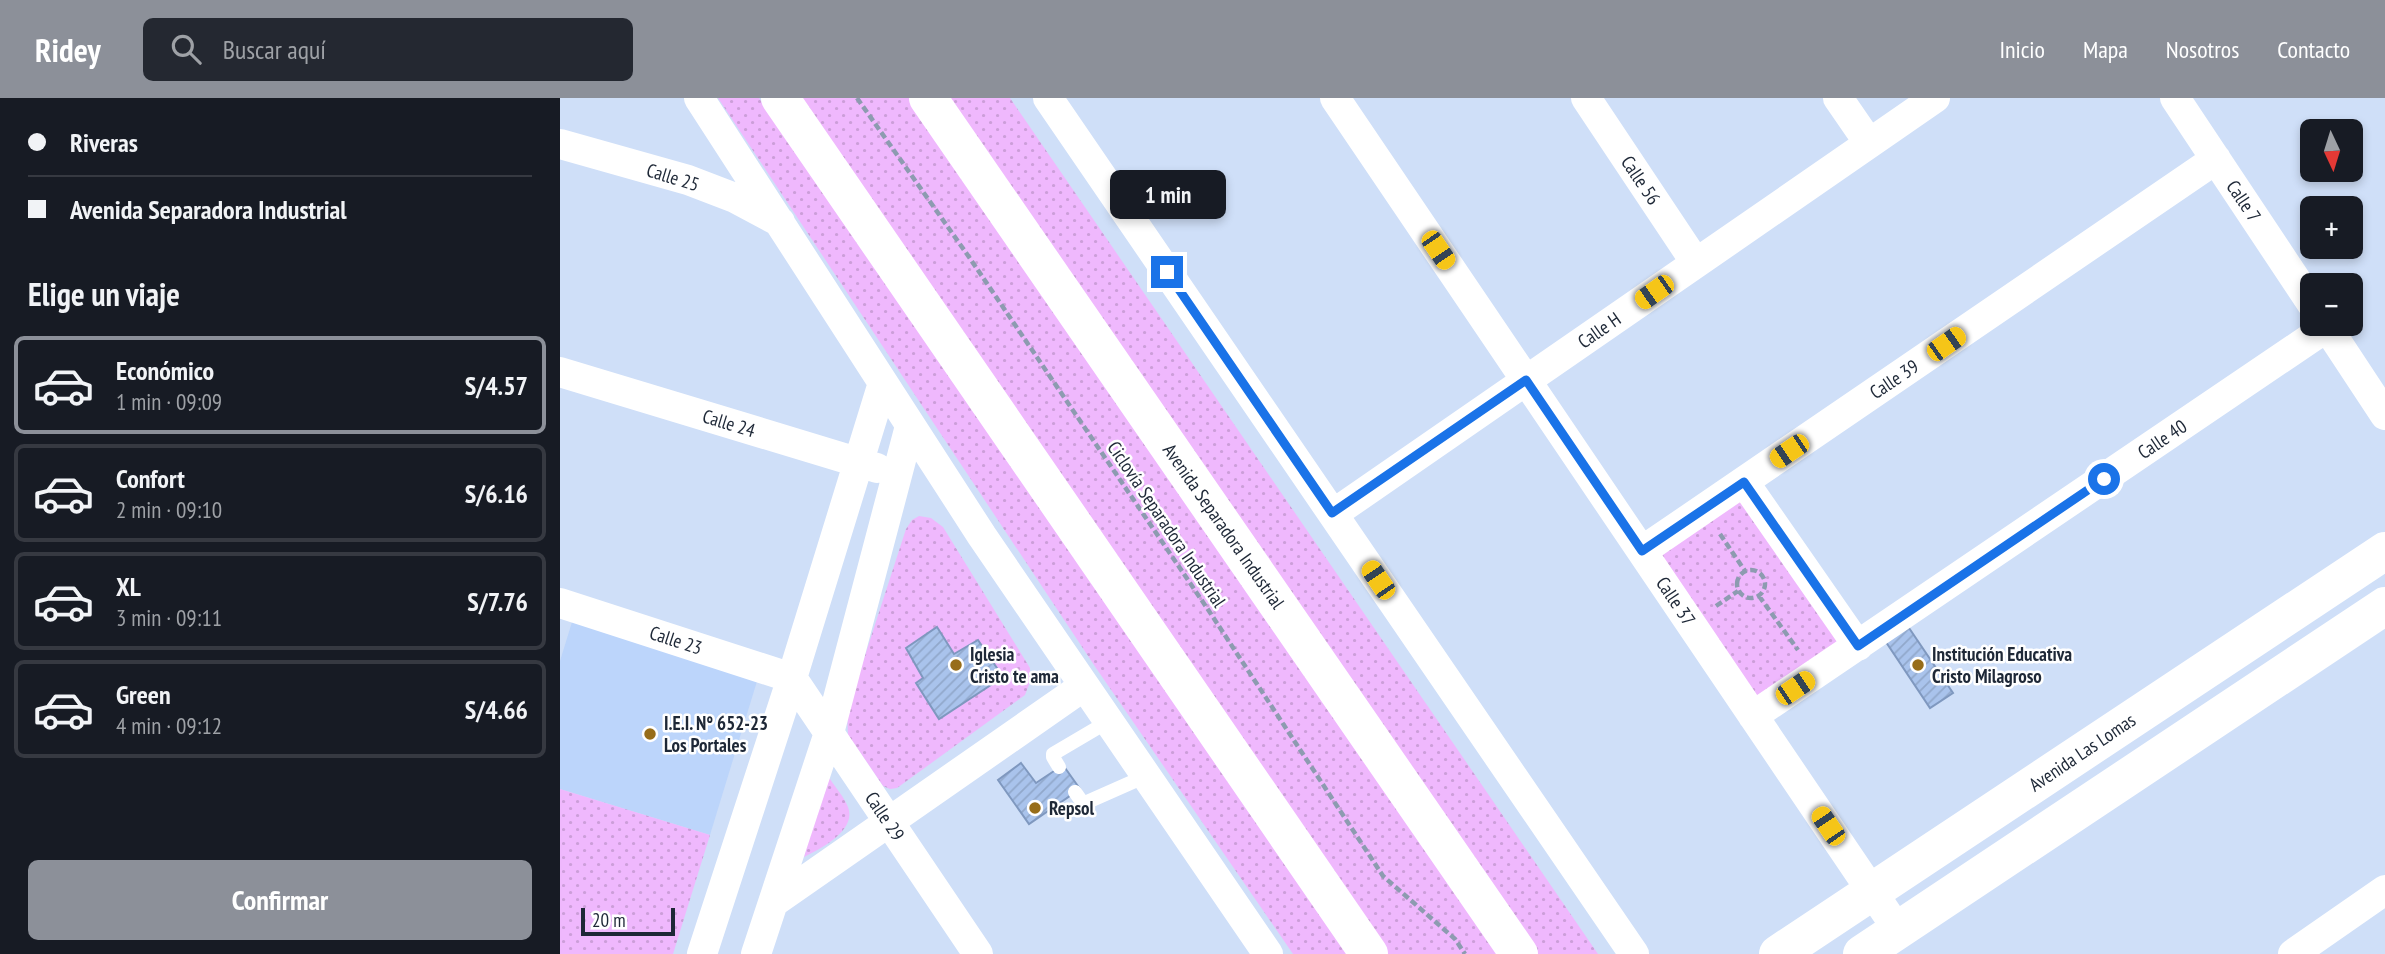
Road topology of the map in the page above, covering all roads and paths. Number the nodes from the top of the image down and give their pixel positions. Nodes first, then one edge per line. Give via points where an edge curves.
1 (699, 98) edge
2 (780, 98) edge
3 (857, 98) edge
4 (928, 98) edge
5 (1048, 98) edge
6 (1335, 98) edge
7 (1586, 98) edge
8 (1838, 98) edge
9 (1935, 98) edge
10 (2175, 98) edge
11 (560, 144) edge
12 (1869, 144) junction
13 (2216, 159) junction
14 (781, 222) junction
15 (1696, 263) junction
16 (2300, 286) edge
17 (2300, 333) edge
18 (2333, 336) edge
19 (560, 372) edge
20 (1526, 380) junction
21 (883, 383) junction
22 (2385, 415) edge
23 (910, 426) junction
24 (858, 462) junction
25 (897, 474) junction
26 (1744, 482) junction
27 (1704, 509) junction
28 (1332, 513) junction
29 (1642, 551) junction
30 (2382, 561) edge
31 (1745, 571) junction
32 (1738, 591) junction
33 (1759, 596) junction
34 (560, 603) edge
35 (2385, 606) edge
36 (1713, 608) dead end
37 (1858, 646) junction
38 (1805, 660) dead end
39 (792, 678) junction
40 (1084, 686) junction
41 (1753, 716) junction
42 (1109, 720) junction
43 (829, 733) junction
44 (1059, 767) dead end
45 (1146, 776) junction
46 (1075, 792) dead end
47 (889, 822) junction
48 (2385, 890) edge
49 (1872, 891) junction
50 (774, 902) junction
51 (1898, 930) junction
52 (702, 954) edge
53 (756, 954) edge
54 (978, 954) edge
55 (1268, 954) edge
56 (1369, 954) edge
57 (1465, 954) edge
58 (1519, 954) edge
59 (1634, 954) edge
60 (1778, 954) edge
61 (1863, 954) edge
62 (2293, 954) edge

1 - 14 street
2 - 56 main road
3 - 57 path, Ciclovía Separadora Industrial via 1209,611 1383,876 1455,939
4 - 58 main road, Avenida Separadora Industrial
5 - 28 street
6 - 20 street, Calle 37
7 - 15 street, Calle 56
8 - 12 street
9 - 12 street, Calle H
10 - 13 street, Calle 7
11 - 14 street, Calle 25 via 688,180
12 - 15 street, Calle H
13 - 16 street, Calle 7
13 - 26 street, Calle 39
14 - 21 street
15 - 20 street, Calle H
17 - 37 street, Calle 40
18 - 22 street, Calle 7
19 - 24 street, Calle 24
20 - 28 street, Calle H
20 - 29 street, Calle 37
21 - 23 street
21 - 24 street
23 - 25 street
23 - 40 street
24 - 25 street, Calle 24
24 - 39 street
25 - 43 street
26 - 27 street, Calle 39
26 - 37 street
27 - 29 street, Calle 39
27 - 31 path
28 - 59 street
29 - 41 street, Calle 37
30 - 49 main road, Avenida Las Lomas
31 - 32 path via 1738,578
31 - 33 path via 1762,575 1765,589
32 - 33 path via 1750,598
32 - 36 path
33 - 38 path
34 - 39 street, Calle 23
35 - 51 main road
37 - 41 street, Calle 40
39 - 43 street, Calle 29
39 - 52 street
40 - 42 street
40 - 47 street
41 - 49 street, Calle 37
42 - 44 lane via 1053,754
42 - 45 street
43 - 47 street, Calle 29
43 - 50 street
45 - 46 lane via 1085,803
45 - 55 street
47 - 50 street
47 - 54 street, Calle 29
48 - 62 street
49 - 51 street, Calle 37
49 - 60 main road, Avenida Las Lomas
50 - 53 street
51 - 61 main road

